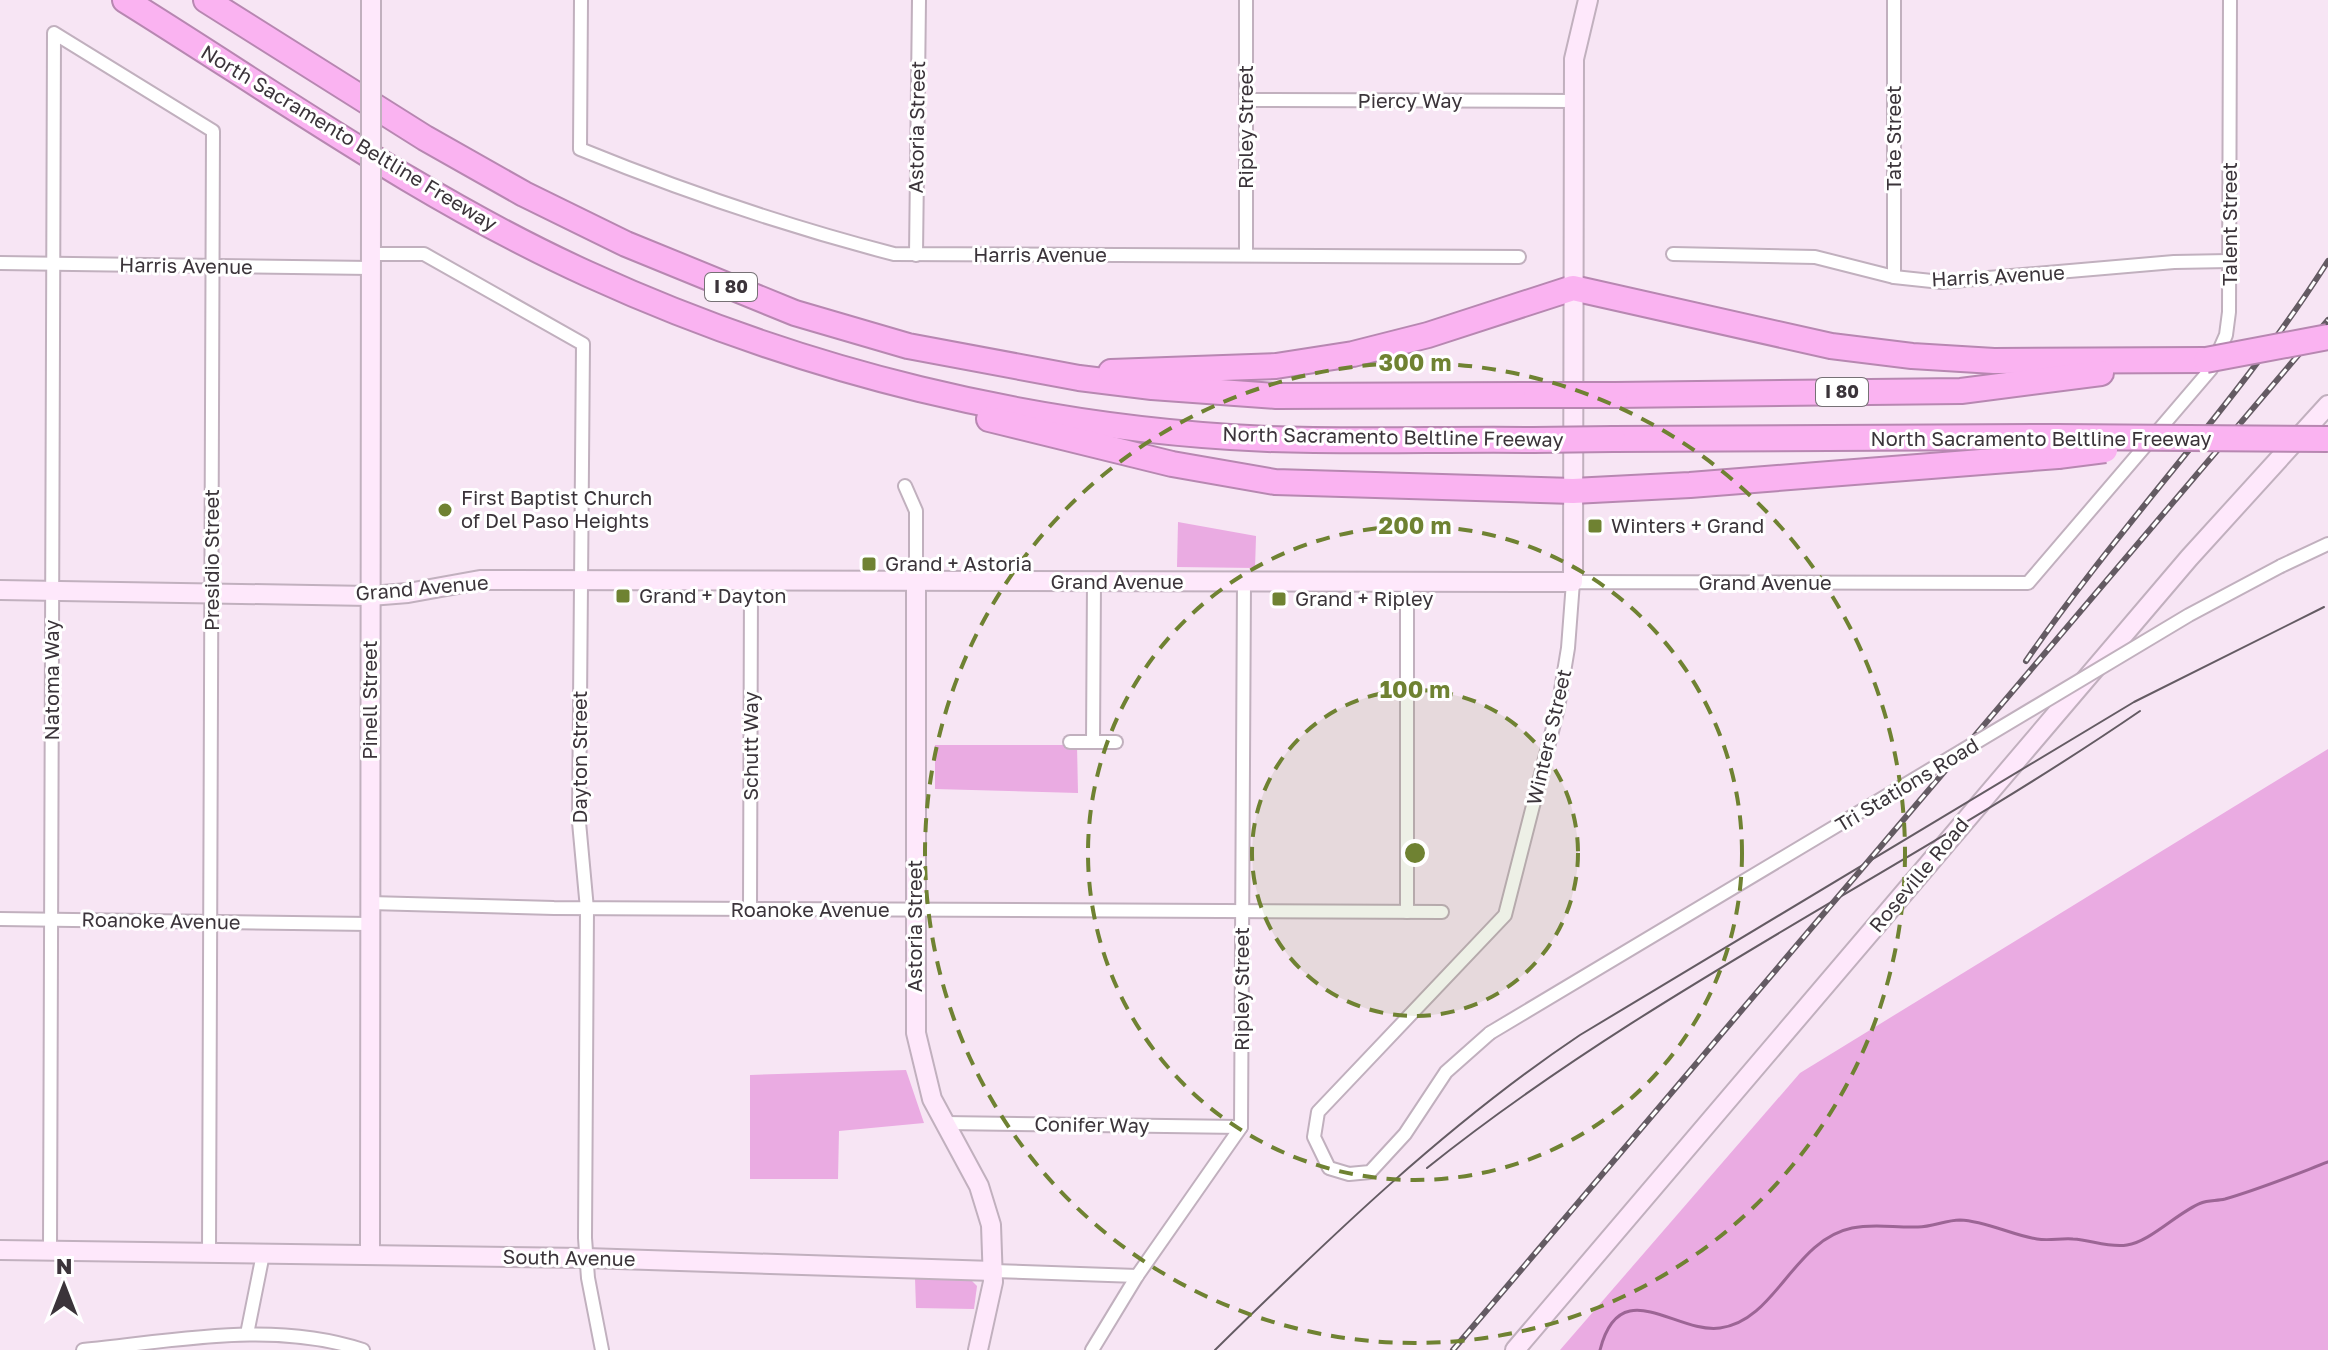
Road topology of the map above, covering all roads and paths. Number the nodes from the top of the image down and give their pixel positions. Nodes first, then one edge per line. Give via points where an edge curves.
1 (125, 0) edge
2 (206, 0) edge
3 (371, 0) edge
4 (581, 0) edge
5 (919, 0) edge
6 (1246, 0) edge
7 (1588, 0) edge
8 (1894, 0) edge
9 (2230, 0) edge
10 (1246, 100) junction
11 (1573, 101) junction
12 (54, 109) joint
13 (424, 254) joint
14 (1246, 254) junction
15 (1673, 254) dead end
16 (916, 255) junction
17 (1519, 257) dead end
18 (372, 261) junction
19 (2229, 261) junction
20 (0, 263) edge
21 (53, 264) junction
22 (213, 266) junction
23 (1894, 277) junction
24 (1573, 288) junction
25 (2328, 337) edge
26 (831, 366) junction
27 (2066, 368) junction
28 (1079, 378) junction
29 (2328, 405) edge
30 (2162, 425) joint
31 (2328, 439) edge
32 (2057, 447) junction
33 (905, 486) dead end
34 (1573, 491) junction
35 (2328, 544) edge
36 (581, 582) junction
37 (751, 582) junction
38 (916, 582) junction
39 (1094, 582) junction
40 (1244, 582) junction
41 (1407, 582) junction
42 (1573, 582) junction
43 (0, 590) edge
44 (52, 591) junction
45 (212, 593) junction
46 (370, 596) junction
47 (1070, 742) dead end
48 (1093, 742) junction
49 (1116, 742) dead end
50 (370, 903) junction
51 (587, 909) junction
52 (750, 909) junction
53 (915, 910) junction
54 (1242, 911) junction
55 (1407, 912) junction
56 (1442, 912) dead end
57 (0, 919) edge
58 (51, 920) junction
59 (211, 922) junction
60 (370, 924) junction
61 (1490, 1033) joint
62 (944, 1123) junction
63 (1241, 1127) junction
64 (0, 1250) edge
65 (50, 1251) junction
66 (209, 1253) junction
67 (263, 1254) junction
68 (370, 1255) junction
69 (586, 1258) junction
70 (993, 1271) junction
71 (1137, 1276) junction
72 (247, 1334) junction
73 (83, 1350) edge
74 (363, 1350) edge
75 (602, 1350) edge
76 (978, 1350) edge
77 (1092, 1350) edge
78 (1515, 1350) edge

1 - 26 highway, North Sacramento Beltline Freeway / I 80 via 470,215 587,274 707,324
2 - 28 highway, North Sacramento Beltline Freeway / I 80 via 425,138 626,244 809,317 908,346
3 - 18 street, Pinell Street, bridge
4 - 16 street, Harris Avenue via 580,149 787,225 894,254
5 - 16 street, Astoria Street
6 - 10 street, Ripley Street
7 - 11 street, Winters Street via 1577,35
8 - 23 street, Tate Street
9 - 19 street, Talent Street
10 - 11 street, Piercy Way
10 - 14 street, Ripley Street
11 - 24 street, Winters Street
12 - 21 street, Natoma Way
12 - 22 street, Presidio Street via 54,33 213,131
13 - 18 street, Harris Avenue
13 - 36 street, Dayton Street via 583,344
14 - 16 street, Harris Avenue
14 - 17 street, Harris Avenue
15 - 23 street, Harris Avenue via 1815,257
18 - 22 street, Harris Avenue
18 - 46 street, Pinell Street
19 - 23 street, Harris Avenue via 1960,282
19 - 30 street, Talent Street via 2228,325 2221,351
20 - 21 street, Harris Avenue
21 - 22 street, Harris Avenue
21 - 44 street, Natoma Way
22 - 45 street, Presidio Street
24 - 27 highway via 1831,346
24 - 28 highway via 1353,354 1276,366 1130,369
24 - 34 street, Winters Street
25 - 27 highway, bridge via 2206,360
26 - 32 highway, North Sacramento Beltline Freeway / I 80, bridge via 1031,412 1268,439
26 - 34 highway via 897,392 1070,441 1275,482
27 - 28 highway, North Sacramento Beltline Freeway / I 80, bridge via 1961,391 1615,395 1276,396
29 - 78 street, Roseville Road via 2178,570
30 - 42 street, Grand Avenue via 2028,583
31 - 32 highway, North Sacramento Beltline Freeway, bridge
32 - 34 highway via 1690,485
33 - 38 street, Astoria Street via 916,511
34 - 42 street, Winters Street
35 - 61 street, Tri Stations Road, bridge via 2189,615
36 - 37 street, Grand Avenue
36 - 46 street, Grand Avenue via 480,580
36 - 51 street, Dayton Street via 579,822
37 - 38 street, Grand Avenue
37 - 52 street, Schutt Way
38 - 39 street, Grand Avenue
38 - 53 street, Astoria Street
39 - 40 street, Grand Avenue
39 - 48 street
40 - 41 street, Grand Avenue
40 - 54 street, Ripley Street
41 - 42 street, Grand Avenue
41 - 55 street
42 - 61 street, Winters Street via 1558,708 1505,915 1318,1112 1314,1137 1329,1168 1349,1174 1370,1172 1405,1134 1446,1072
43 - 44 street, Grand Avenue
44 - 45 street, Grand Avenue
44 - 58 street, Natoma Way
45 - 46 street, Grand Avenue
45 - 59 street, Presidio Street
46 - 50 street, Pinell Street
47 - 48 street
48 - 49 street
50 - 51 street, Roanoke Avenue
50 - 60 street, Pinell Street
51 - 52 street, Roanoke Avenue
51 - 69 street, Dayton Street
52 - 53 street, Roanoke Avenue
53 - 54 street, Roanoke Avenue
53 - 62 street, Astoria Street via 916,1033 924,1075
54 - 55 street, Roanoke Avenue
54 - 63 street, Ripley Street
55 - 56 street, Roanoke Avenue
57 - 58 street, Roanoke Avenue
58 - 59 street, Roanoke Avenue
58 - 65 street, Natoma Way
59 - 60 street, Roanoke Avenue
59 - 66 street, Presidio Street
60 - 68 street, Pinell Street
62 - 63 street, Conifer Way
62 - 70 street, Astoria Street via 986,1205
63 - 71 street
64 - 65 street, South Avenue
65 - 66 street, South Avenue
66 - 67 street, South Avenue
67 - 68 street, South Avenue
67 - 72 street
68 - 69 street, South Avenue
69 - 70 street, South Avenue
69 - 75 street, Dayton Street
70 - 71 street, South Avenue
70 - 76 street, Astoria Street
71 - 77 street
72 - 73 street
72 - 74 street via 297,1335

